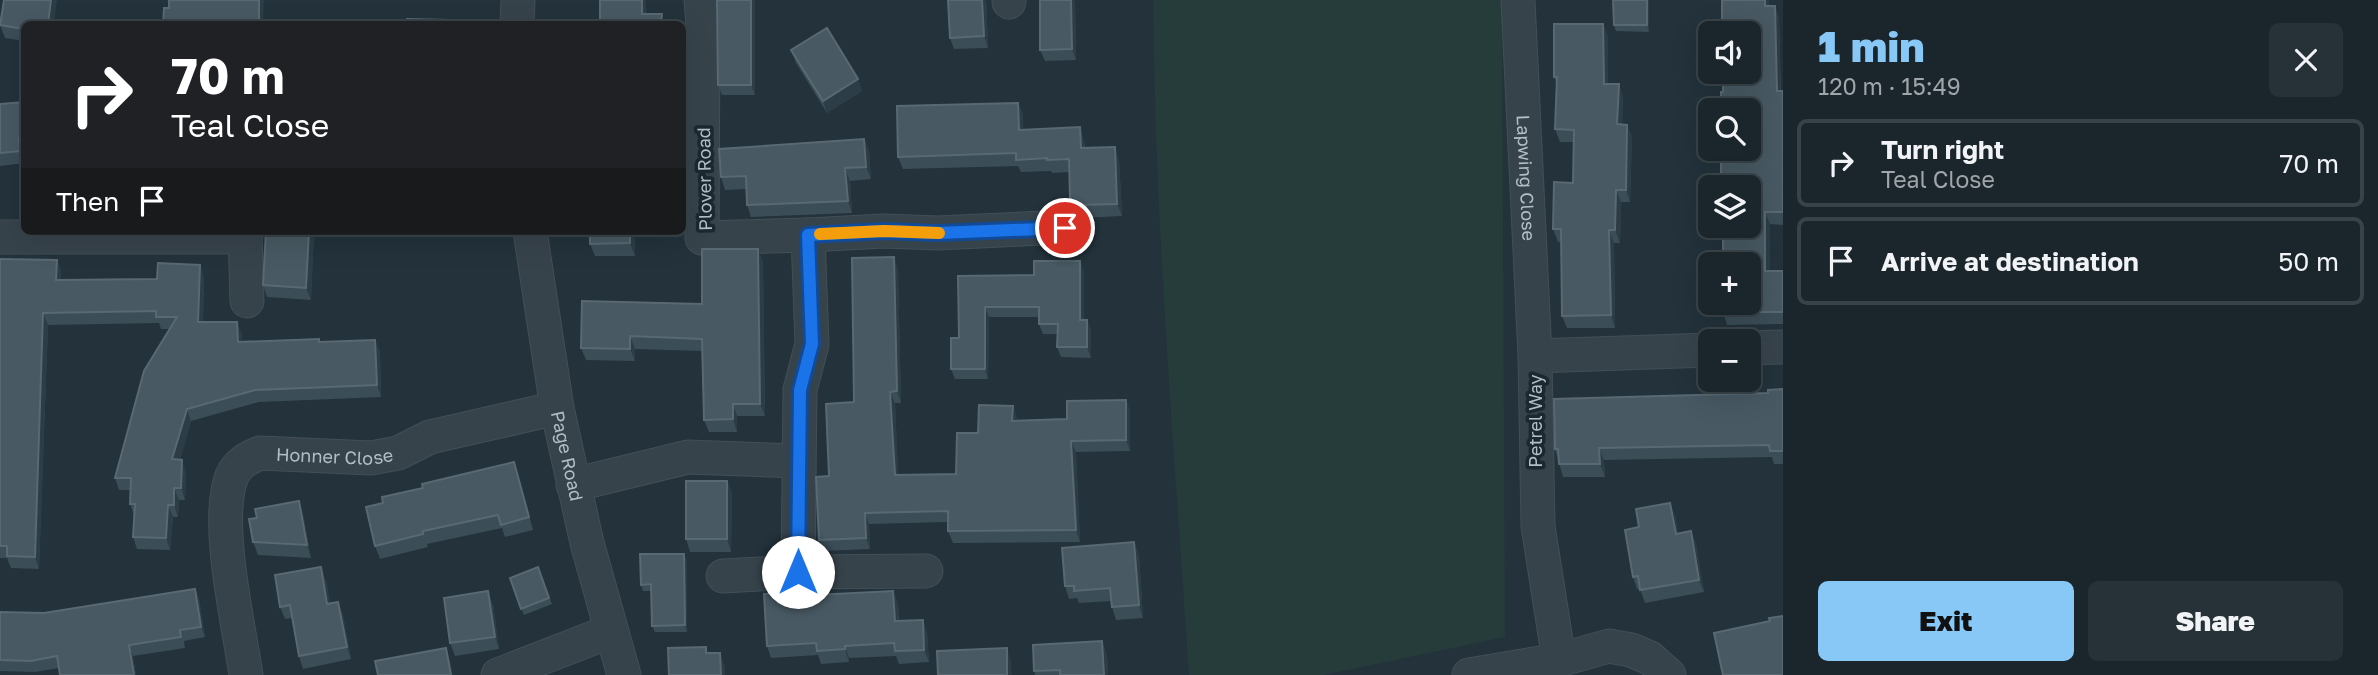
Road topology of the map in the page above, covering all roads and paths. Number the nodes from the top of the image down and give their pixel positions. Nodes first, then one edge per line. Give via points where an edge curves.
1 (518, 0) edge
2 (701, 0) edge
3 (1518, 0) edge
4 (517, 21) edge
5 (1065, 228) dead end
6 (163, 235) edge
7 (245, 235) edge
8 (531, 235) edge
9 (808, 235) junction
10 (0, 237) edge
11 (247, 301) dead end
12 (1783, 347) edge
13 (1761, 348) edge
14 (1698, 350) edge
15 (1535, 356) junction
16 (557, 408) junction
17 (797, 461) junction
18 (573, 485) junction
19 (926, 571) dead end
20 (798, 572) junction
21 (723, 576) dead end
22 (611, 631) junction
23 (1559, 660) junction
24 (246, 675) edge
25 (498, 675) edge
26 (624, 675) edge
27 (1469, 675) edge
28 (1669, 675) edge

1 - 4 street
2 - 9 street, Plover Road via 702,238
3 - 15 street, Lapwing Close
5 - 9 street
6 - 10 street
7 - 11 street
8 - 16 street, Page Road
9 - 17 street via 812,344 800,390
12 - 13 street
14 - 15 street, Petrel Way
15 - 23 street, Petrel Way via 1538,526
16 - 18 street, Page Road
16 - 24 street, Honner Close via 430,437 385,456 260,453 245,459 233,474 226,496 226,519
17 - 18 street via 688,457
17 - 20 street
18 - 22 street, Page Road
19 - 20 street
20 - 21 street
22 - 25 street
22 - 26 street, Page Road
23 - 27 street
23 - 28 street via 1609,646 1650,658

